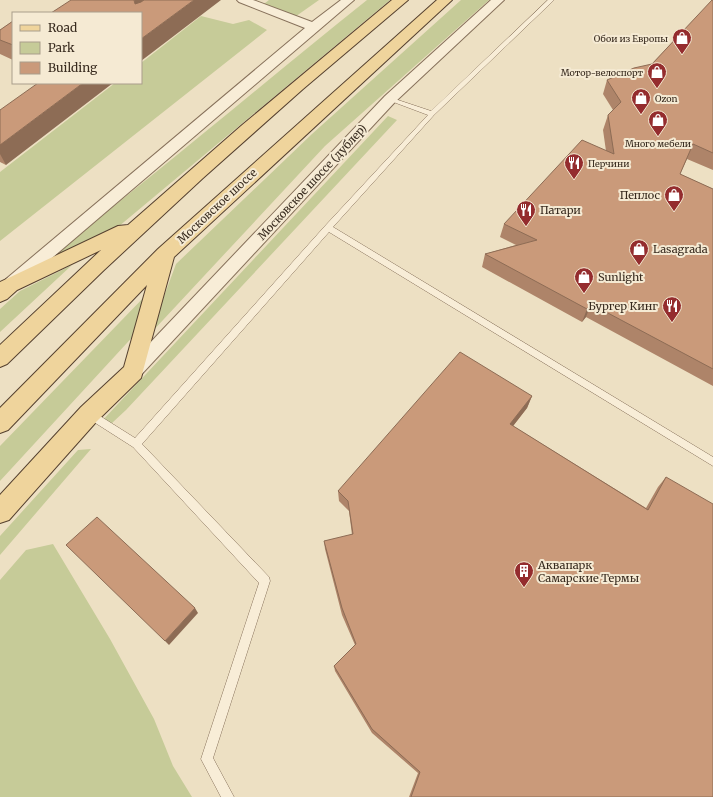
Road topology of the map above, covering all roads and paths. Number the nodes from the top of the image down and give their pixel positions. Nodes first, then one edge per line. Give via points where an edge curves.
1 (243, 0) edge
2 (348, 0) edge
3 (401, 0) edge
4 (446, 0) edge
5 (498, 0) edge
6 (551, 0) edge
7 (313, 26) junction
8 (390, 99) junction
9 (432, 114) junction
10 (142, 223) junction
11 (328, 228) junction
12 (165, 254) junction
13 (5, 289) edge
14 (0, 358) edge
15 (133, 372) junction
16 (89, 414) junction
17 (0, 423) edge
18 (136, 444) junction
19 (713, 462) edge
20 (0, 512) edge
21 (228, 797) edge

1 - 7 street
2 - 7 street
3 - 10 main road via 343,47
4 - 12 main road, Московское шоссе
5 - 8 street, Московское шоссе (дублер)
6 - 9 lane
7 - 13 street
8 - 9 lane
8 - 15 street, Московское шоссе (дублер)
9 - 11 lane
10 - 13 main road
10 - 14 main road
11 - 18 lane
11 - 19 lane
12 - 15 main road
12 - 17 main road, Московское шоссе
15 - 16 main road
16 - 18 lane
16 - 20 main road
18 - 21 lane via 265,581 207,760

